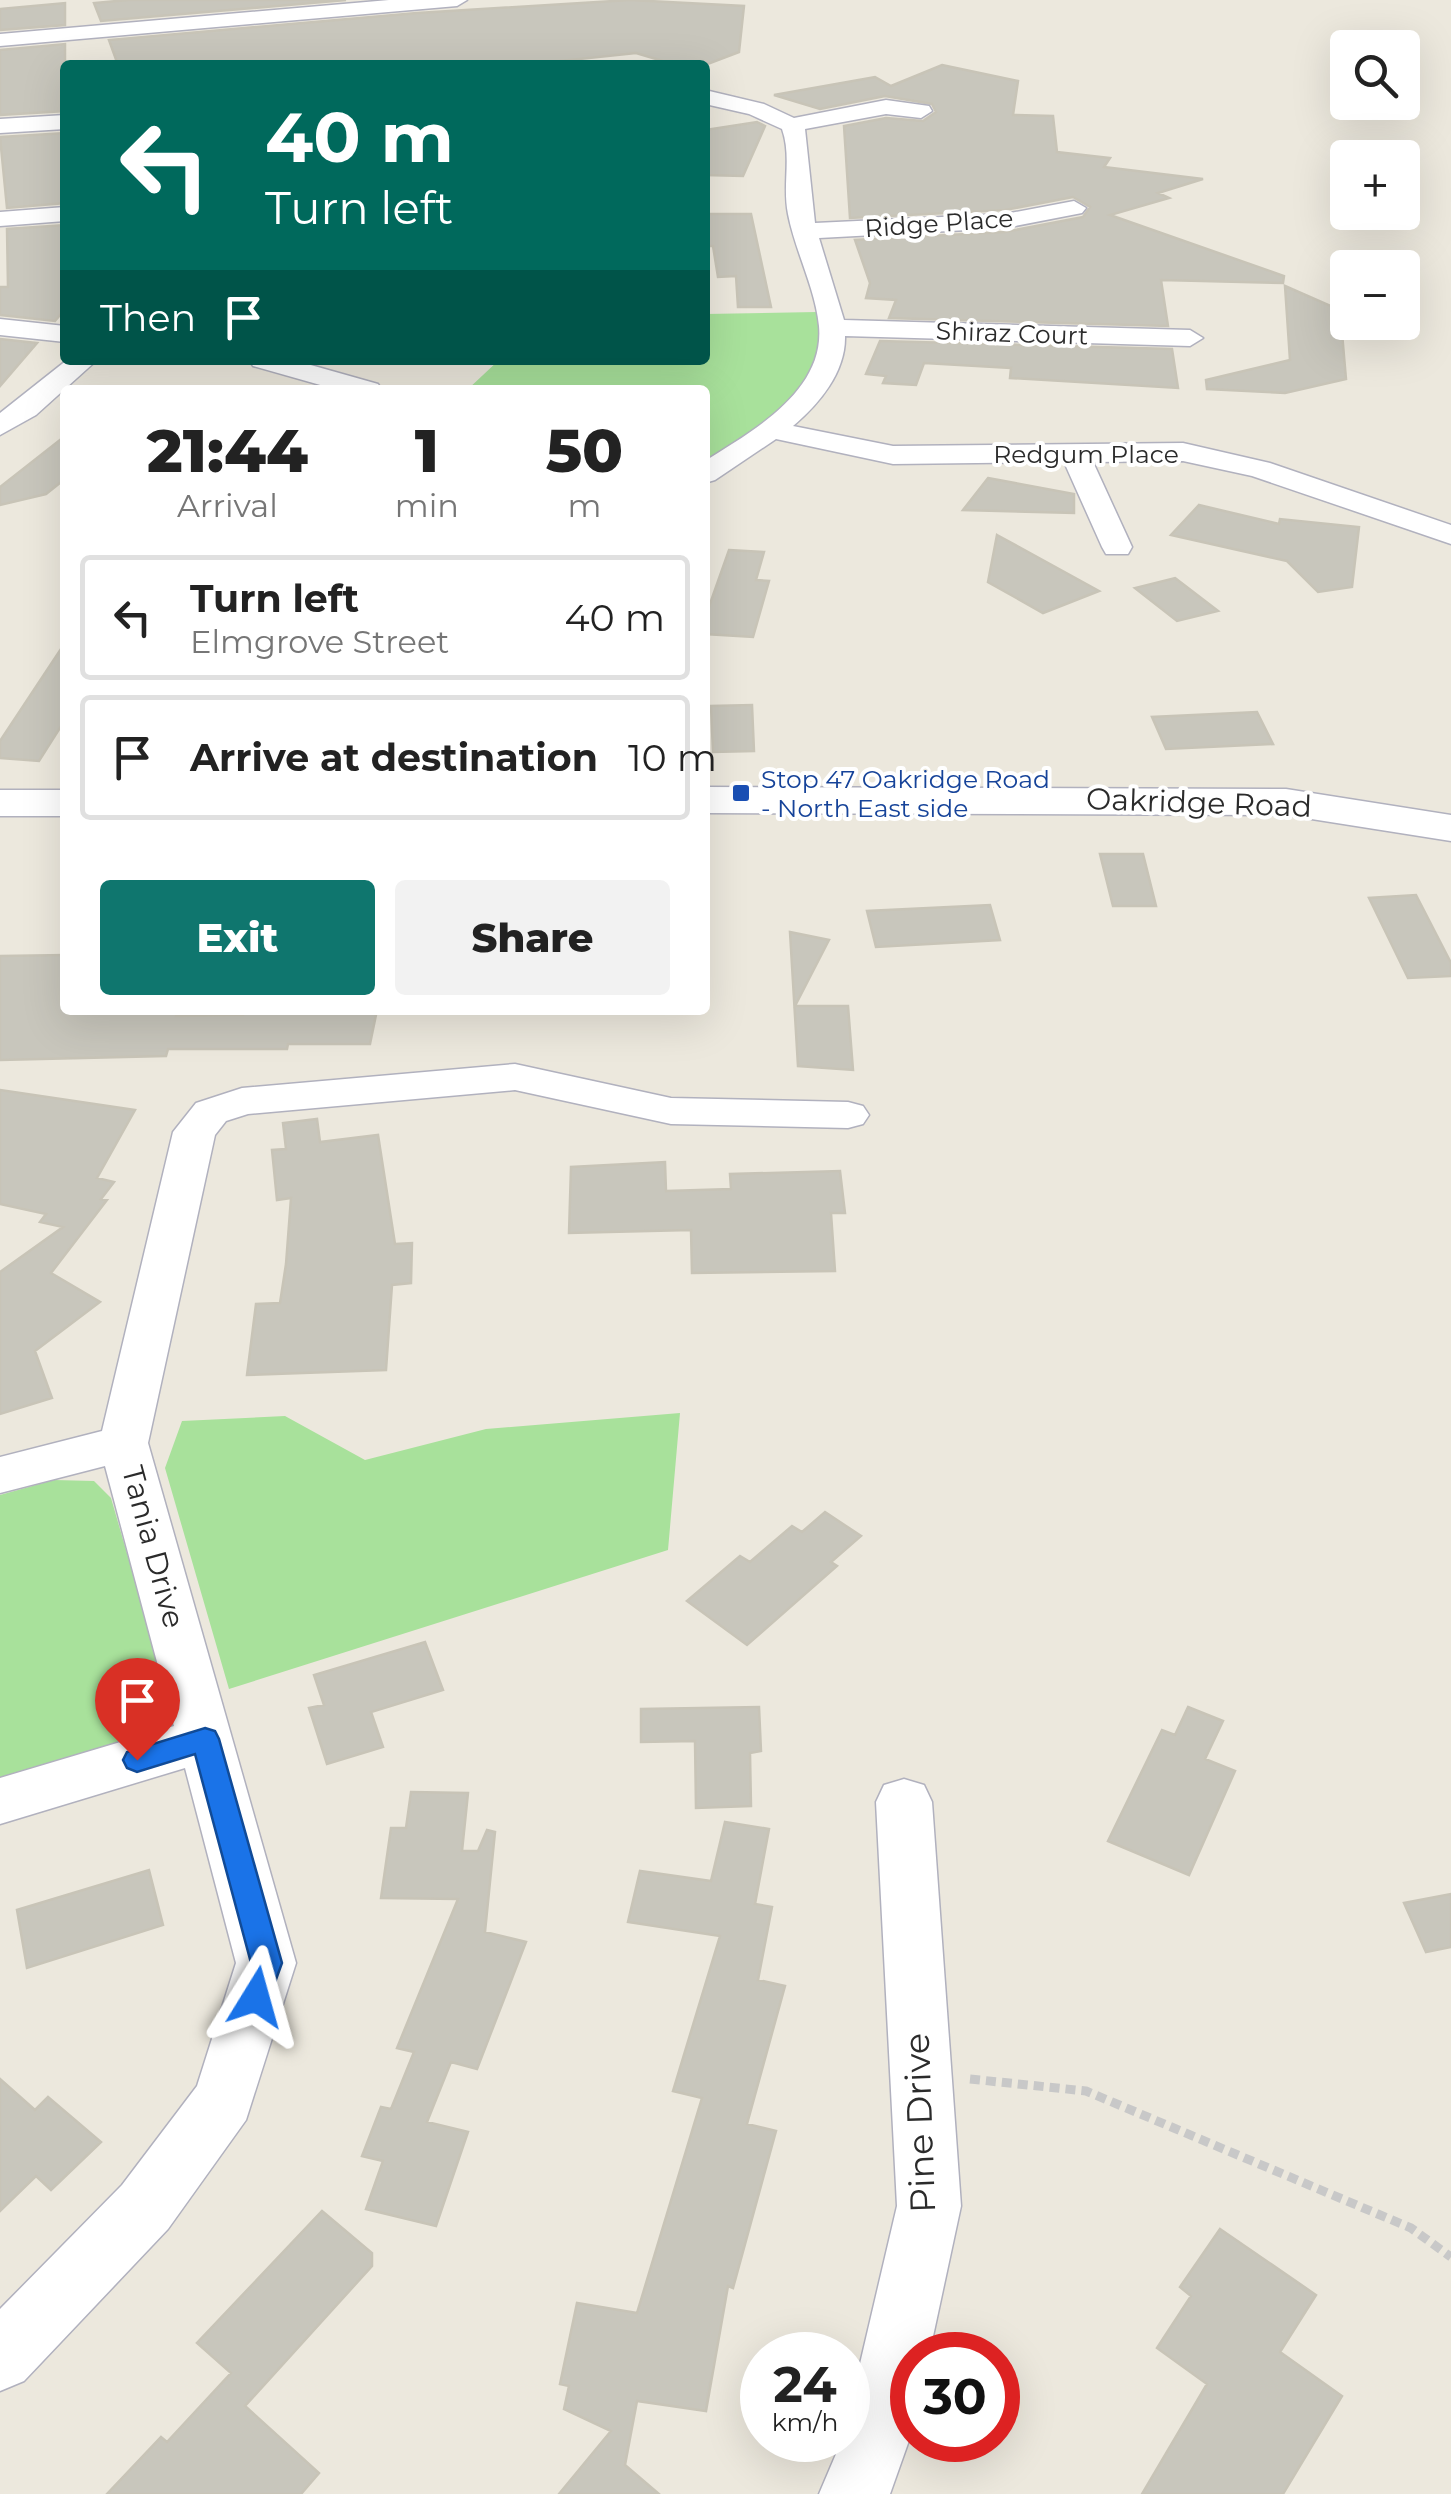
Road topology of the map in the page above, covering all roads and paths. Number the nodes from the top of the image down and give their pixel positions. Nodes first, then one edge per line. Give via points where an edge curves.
1 (458, 0) edge
2 (0, 40) edge
3 (710, 98) edge
4 (920, 110) dead end
5 (60, 122) edge
6 (792, 125) junction
7 (0, 126) edge
8 (1074, 208) dead end
9 (60, 214) edge
10 (0, 219) edge
11 (804, 231) junction
12 (0, 327) edge
13 (833, 328) junction
14 (60, 333) edge
15 (1190, 338) dead end
16 (76, 365) edge
17 (285, 365) edge
18 (351, 385) edge
19 (0, 426) edge
20 (772, 430) junction
21 (1075, 453) junction
22 (710, 471) edge
23 (1451, 534) edge
24 (1118, 547) dead end
25 (710, 800) edge
26 (0, 803) edge
27 (60, 803) edge
28 (1451, 828) edge
29 (848, 1115) dead end
30 (124, 1442) junction
31 (0, 1476) edge
32 (205, 1739) junction
33 (0, 1801) edge
34 (904, 1802) dead end
35 (921, 2074) junction
36 (1451, 2256) edge
37 (0, 2357) edge
38 (854, 2494) edge

1 - 2 street
3 - 6 street
4 - 6 street via 886,107
5 - 7 street
6 - 11 street via 801,145 794,188
8 - 11 street, Ridge Place via 1005,221
9 - 10 street
11 - 13 street
12 - 14 street
13 - 15 street, Shiraz Court
13 - 20 street via 819,382
16 - 19 street
17 - 18 street
20 - 21 street, Redgum Place via 893,455
20 - 22 street
21 - 23 street, Redgum Place via 1183,452 1260,469
21 - 24 street
25 - 28 street, Oakridge Road via 1286,802
26 - 27 street
29 - 30 street, Tania Drive via 670,1111 516,1077 242,1102 211,1112 194,1132
30 - 31 street
30 - 32 street, Tania Drive
32 - 33 street
32 - 37 street, Tania Drive via 266,1963 224,2100 145,2208
34 - 35 street, Pine Drive
35 - 36 path via 1086,2092 1411,2228
35 - 38 street, Pine Drive via 929,2206 874,2450

